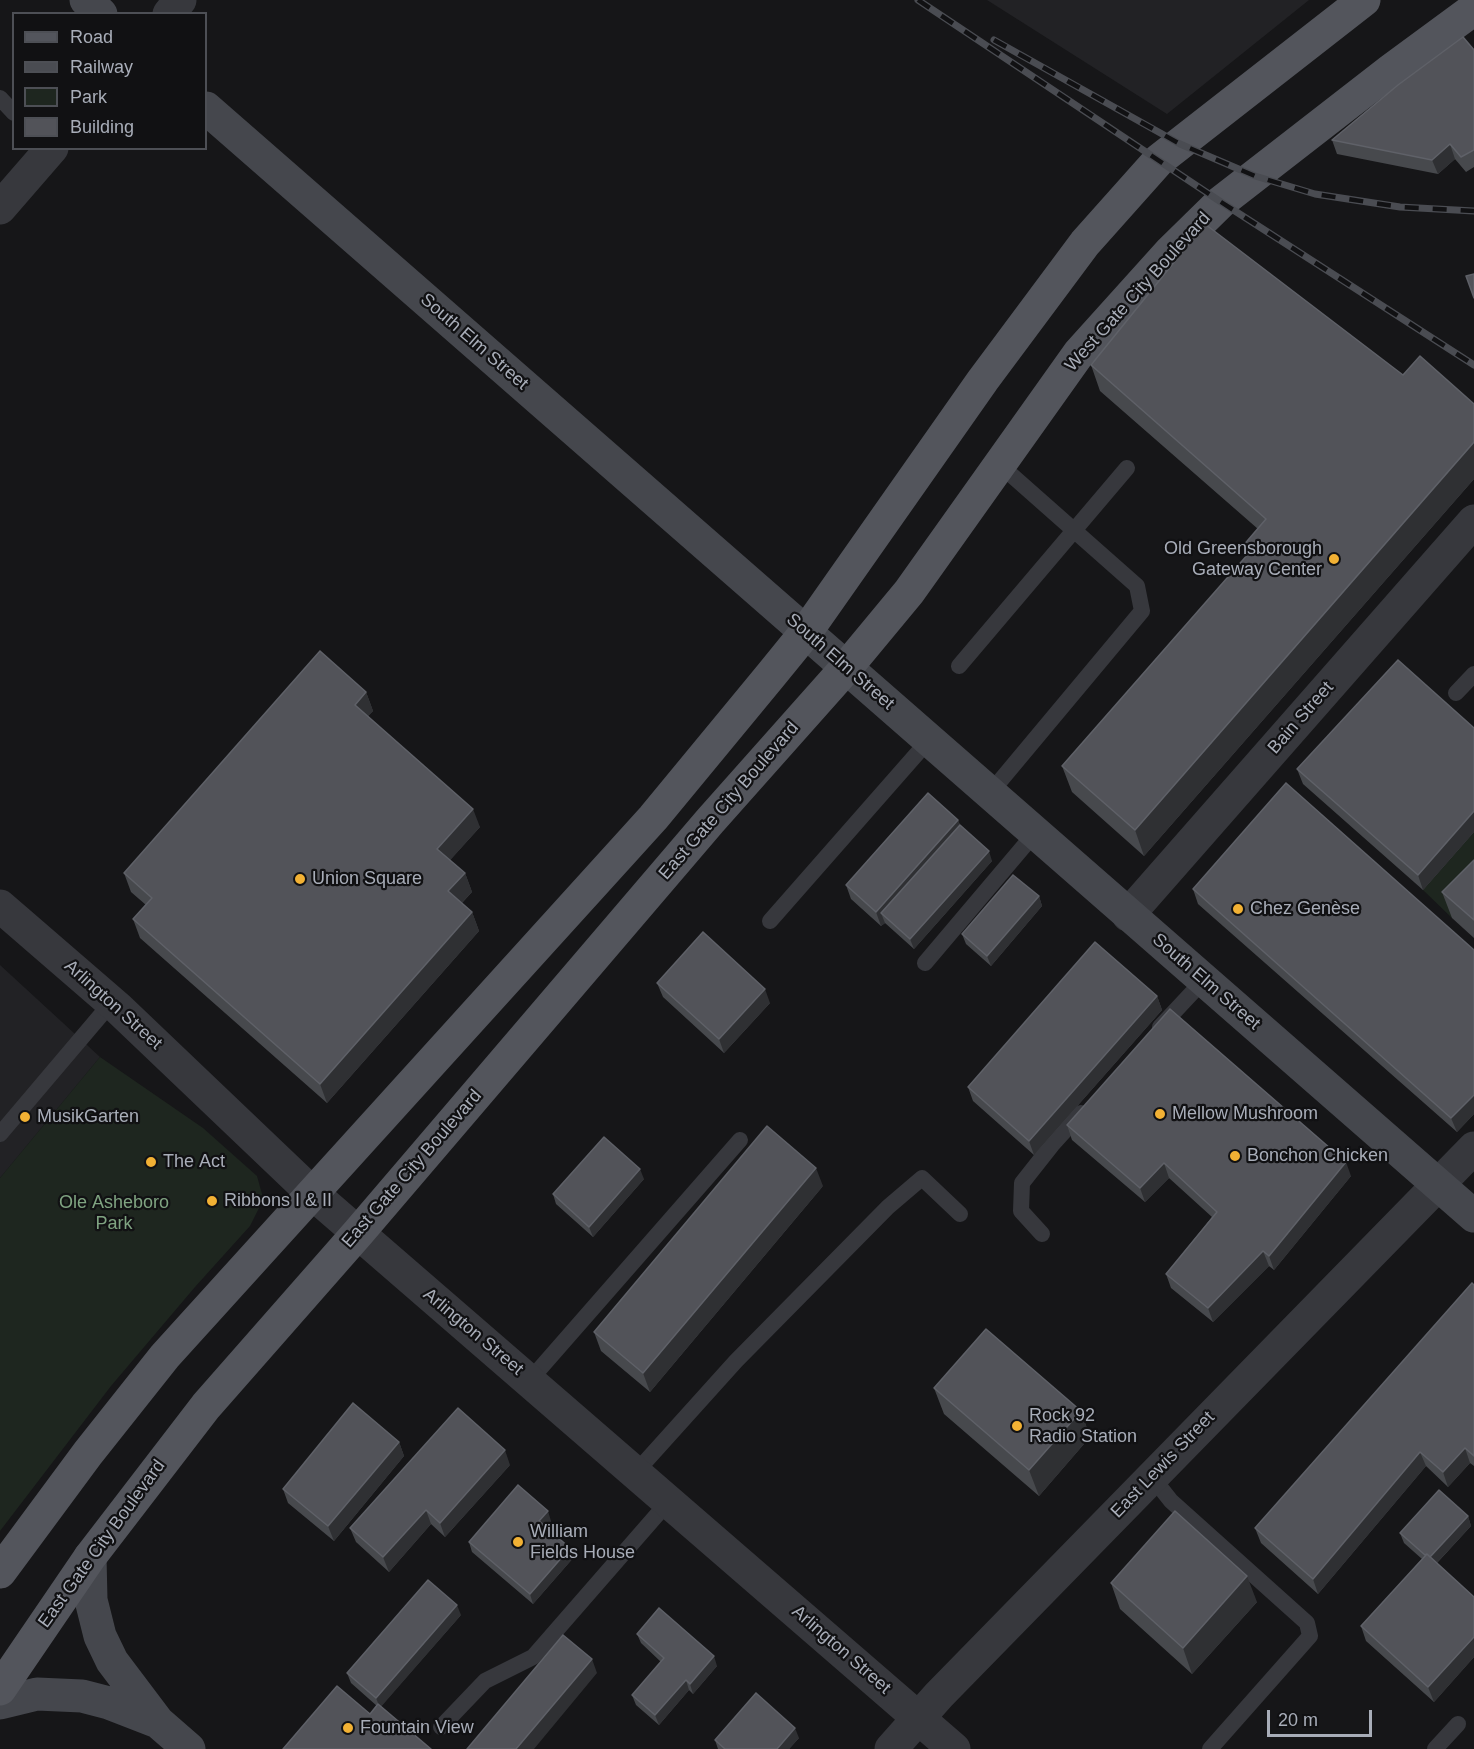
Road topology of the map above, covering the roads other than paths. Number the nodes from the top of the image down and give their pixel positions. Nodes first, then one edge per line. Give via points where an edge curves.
1 (86, 0) edge
2 (180, 0) edge
3 (1364, 0) edge
4 (1474, 9) edge
5 (99, 12) edge
6 (171, 12) edge
7 (0, 98) edge
8 (207, 109) edge
9 (12, 111) edge
10 (48, 150) edge
11 (0, 208) edge
12 (999, 464) junction
13 (1127, 468) dead end
14 (1474, 520) edge
15 (1074, 531) junction
16 (806, 632) junction
17 (959, 666) dead end
18 (846, 668) junction
19 (1474, 674) edge
20 (1456, 693) dead end
21 (929, 740) junction
22 (990, 793) junction
23 (1035, 833) junction
24 (0, 906) edge
25 (1128, 915) junction
26 (770, 921) dead end
27 (925, 963) dead end
28 (1204, 980) junction
29 (112, 1002) junction
30 (1148, 1039) edge
31 (1088, 1105) edge
32 (0, 1134) edge
33 (740, 1140) dead end
34 (1474, 1148) edge
35 (1438, 1184) junction
36 (312, 1193) junction
37 (960, 1214) dead end
38 (1474, 1216) edge
39 (358, 1233) junction
40 (1042, 1234) dead end
41 (530, 1380) junction
42 (636, 1472) junction
43 (1152, 1477) junction
44 (669, 1501) junction
45 (90, 1557) junction
46 (0, 1572) edge
47 (0, 1689) edge
48 (0, 1703) edge
49 (918, 1717) junction
50 (158, 1722) junction
51 (1458, 1724) dead end
52 (441, 1727) dead end
53 (189, 1749) edge
54 (891, 1749) edge
55 (954, 1749) edge
56 (1210, 1749) edge
57 (1435, 1749) edge

1 - 5 main road
2 - 6 street
3 - 16 main road via 1159,160 1085,243 983,380
4 - 12 main road, West Gate City Boulevard via 1221,202 1079,353
7 - 9 lane
8 - 16 main road, South Elm Street
10 - 11 street
12 - 15 lane
12 - 18 main road, West Gate City Boulevard via 909,592
13 - 15 lane
14 - 25 street, Bain Street
15 - 17 lane
15 - 22 lane via 1137,586 1142,611
16 - 18 main road, South Elm Street
16 - 36 main road via 653,818
18 - 21 main road, South Elm Street
18 - 39 main road, East Gate City Boulevard
19 - 20 lane
21 - 22 main road, South Elm Street
21 - 26 lane
22 - 23 main road, South Elm Street
23 - 25 main road, South Elm Street
23 - 27 lane
24 - 29 street, Arlington Street
25 - 28 main road, South Elm Street
28 - 30 lane
28 - 35 main road, South Elm Street
29 - 32 lane
29 - 36 street, Arlington Street
31 - 40 lane via 1022,1183 1021,1211
33 - 41 lane
34 - 35 street, East Lewis Street
35 - 38 main road, South Elm Street
35 - 43 street, East Lewis Street
36 - 39 street, Arlington Street
36 - 46 main road via 165,1356
37 - 42 lane via 922,1179 888,1207 736,1361
39 - 41 street, Arlington Street
39 - 45 main road, East Gate City Boulevard via 206,1406
41 - 42 street, Arlington Street
42 - 44 street, Arlington Street
43 - 49 street, East Lewis Street
43 - 56 lane via 1171,1501 1307,1623 1310,1636
44 - 49 street, Arlington Street
44 - 52 lane via 533,1657 486,1681
45 - 47 main road, East Gate City Boulevard
45 - 50 main road via 91,1600 100,1636 112,1661
48 - 50 main road via 37,1694 82,1696
49 - 54 street, East Lewis Street
49 - 55 street, Arlington Street
50 - 53 main road
51 - 57 lane

